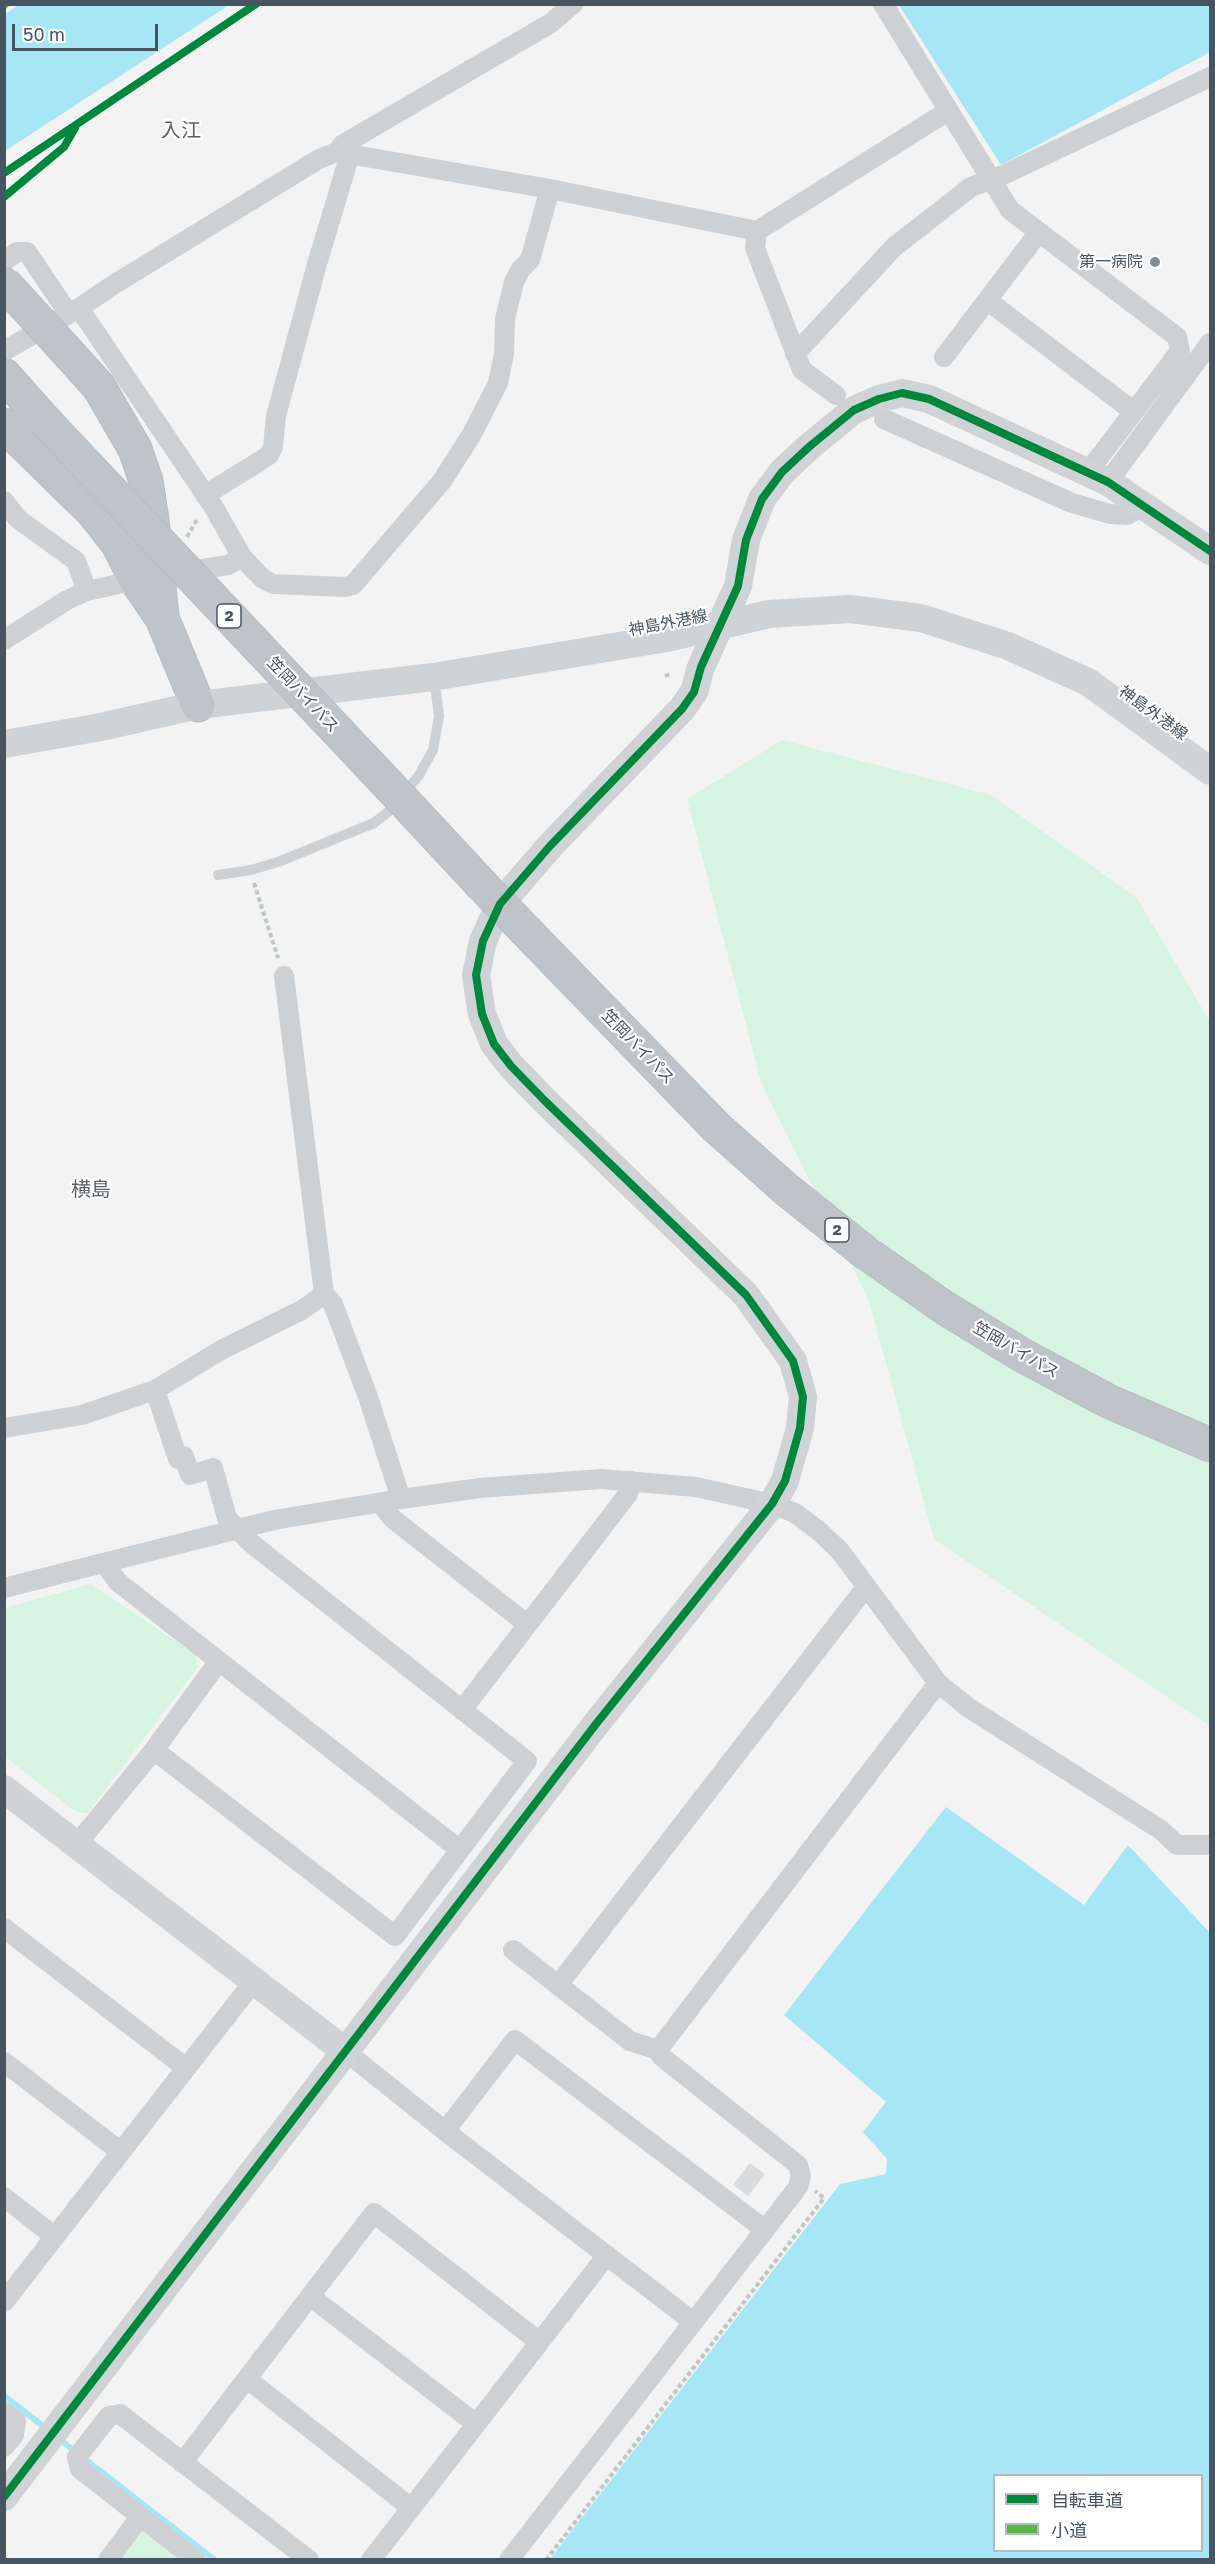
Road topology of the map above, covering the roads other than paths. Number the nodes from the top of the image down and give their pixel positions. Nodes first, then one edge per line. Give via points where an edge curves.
1 (573, 4) edge
2 (883, 4) edge
3 (1210, 77) edge
4 (948, 111) junction
5 (344, 153) junction
6 (991, 180) junction
7 (550, 189) junction
8 (757, 231) junction
9 (1039, 232) junction
10 (4, 261) edge
11 (4, 283) edge
12 (988, 301) junction
13 (74, 310) junction
14 (1210, 343) edge
15 (4, 351) edge
16 (795, 354) junction
17 (944, 357) dead end
18 (4, 375) edge
19 (4, 384) edge
20 (836, 395) dead end
21 (1133, 411) junction
22 (884, 418) dead end
23 (45, 421) junction
24 (4, 425) edge
25 (1098, 477) junction
26 (209, 500) junction
27 (4, 501) edge
28 (1144, 506) junction
29 (1210, 551) edge
30 (242, 557) junction
31 (147, 578) junction
32 (87, 591) junction
33 (719, 626) junction
34 (4, 640) edge
35 (434, 677) junction
36 (198, 705) junction
37 (4, 744) edge
38 (1210, 771) edge
39 (218, 875) dead end
40 (284, 976) road end
41 (324, 1294) junction
42 (155, 1390) junction
43 (4, 1428) edge
44 (1210, 1445) edge
45 (631, 1481) junction
46 (401, 1499) junction
47 (380, 1503) junction
48 (772, 1504) junction
49 (237, 1529) junction
50 (104, 1563) junction
51 (866, 1587) junction
52 (4, 1588) edge
53 (527, 1624) junction
54 (219, 1661) junction
55 (938, 1683) junction
56 (462, 1710) junction
57 (154, 1750) junction
58 (5, 1790) edge
59 (77, 1844) junction
60 (1210, 1845) edge
61 (460, 1850) junction
62 (4, 1928) edge
63 (513, 1950) dead end
64 (254, 1981) junction
65 (558, 1985) junction
66 (345, 2050) junction
67 (658, 2050) junction
68 (4, 2062) edge
69 (186, 2068) junction
70 (445, 2131) junction
71 (121, 2152) junction
72 (4, 2197) edge
73 (764, 2229) junction
74 (55, 2237) junction
75 (607, 2255) junction
76 (311, 2297) junction
77 (4, 2302) edge
78 (692, 2321) junction
79 (538, 2341) junction
80 (247, 2379) junction
81 (4, 2412) edge
82 (475, 2423) junction
83 (4, 2447) edge
84 (182, 2463) junction
85 (4, 2497) edge
86 (410, 2507) junction
87 (140, 2517) junction
88 (108, 2559) edge
89 (196, 2559) edge
90 (309, 2559) edge
91 (371, 2559) edge
92 (509, 2559) edge

1 - 5 street via 551,23 342,145
2 - 4 street
3 - 6 street
4 - 6 street
4 - 8 street
5 - 7 street
5 - 13 street via 319,159
5 - 26 street via 276,416 273,447 269,455
6 - 9 street via 1010,210
6 - 16 street via 971,187 900,241
7 - 8 street
7 - 30 street via 530,260 514,282 505,319 498,383 442,481 353,585 273,584
8 - 16 street via 755,248
9 - 12 street
9 - 21 street via 1178,337 1180,351
10 - 13 street via 17,252 27,252
11 - 31 highway, bridge via 99,387 135,449 146,481
12 - 17 street
12 - 21 street
13 - 15 street
13 - 26 street
14 - 25 street
16 - 20 street via 802,370
18 - 23 highway, 2
19 - 23 highway, 2
21 - 25 street
22 - 28 street via 1072,502 1127,515
23 - 44 highway, 笠岡バイパス / 2, bridge via 526,931 716,1127 787,1190 866,1254 1022,1355 1108,1401
24 - 31 highway via 93,512
25 - 28 street
25 - 33 street via 929,399 902,393 879,399 854,410 810,446 782,472 762,499 746,540 738,586
26 - 30 street
27 - 32 street via 18,519 76,561
28 - 29 street
30 - 31 street via 228,565
31 - 32 street
31 - 36 highway
32 - 34 street
33 - 35 street, 神島外港線
33 - 38 street, 神島外港線 via 769,614 850,609 921,618 1008,646 1088,682
33 - 48 street via 694,692 682,710 550,846 500,904 483,941 476,975 482,1014 494,1044 511,1066 746,1295 793,1361 803,1397 800,1428 785,1481
35 - 36 street, 神島外港線
35 - 39 lane via 439,716 433,750 393,808 374,824 278,862
36 - 37 street, 神島外港線
40 - 41 street
41 - 42 street via 302,1310 223,1349
41 - 46 street via 333,1304 368,1397
42 - 43 street via 82,1415
42 - 49 street via 178,1459 184,1456 190,1475 213,1468 226,1518
45 - 46 street via 601,1479 480,1488
45 - 48 street via 696,1487
45 - 53 street via 628,1494
46 - 47 street
47 - 49 street
47 - 53 street via 393,1519
48 - 51 street via 795,1513 819,1531 840,1551
48 - 66 street via 596,1724
49 - 50 street
49 - 56 street
50 - 52 street
50 - 54 street via 118,1582
51 - 55 street
51 - 65 street
53 - 56 street
54 - 57 street
54 - 61 street
55 - 60 street via 969,1708 1161,1830 1177,1845
55 - 67 street
56 - 61 street via 527,1761
57 - 59 street
57 - 61 street via 395,1936
58 - 59 street
59 - 64 street
62 - 69 street
63 - 65 street
64 - 66 street
64 - 69 street
65 - 67 street via 630,2040
66 - 70 street
66 - 85 street
67 - 73 street via 798,2165 798,2187
68 - 71 street
69 - 71 street
70 - 73 street via 515,2040
70 - 75 street
71 - 74 street
72 - 74 street
73 - 78 street
74 - 77 street
75 - 78 street
75 - 79 street
76 - 79 street via 374,2213
76 - 80 street
76 - 82 street
78 - 92 street
79 - 82 street
80 - 84 street
80 - 86 street
81 - 83 street via 16,2421 14,2435
82 - 86 street
84 - 87 street via 120,2414 109,2416 77,2457 80,2469
84 - 90 street
86 - 91 street
87 - 88 street
87 - 89 street

